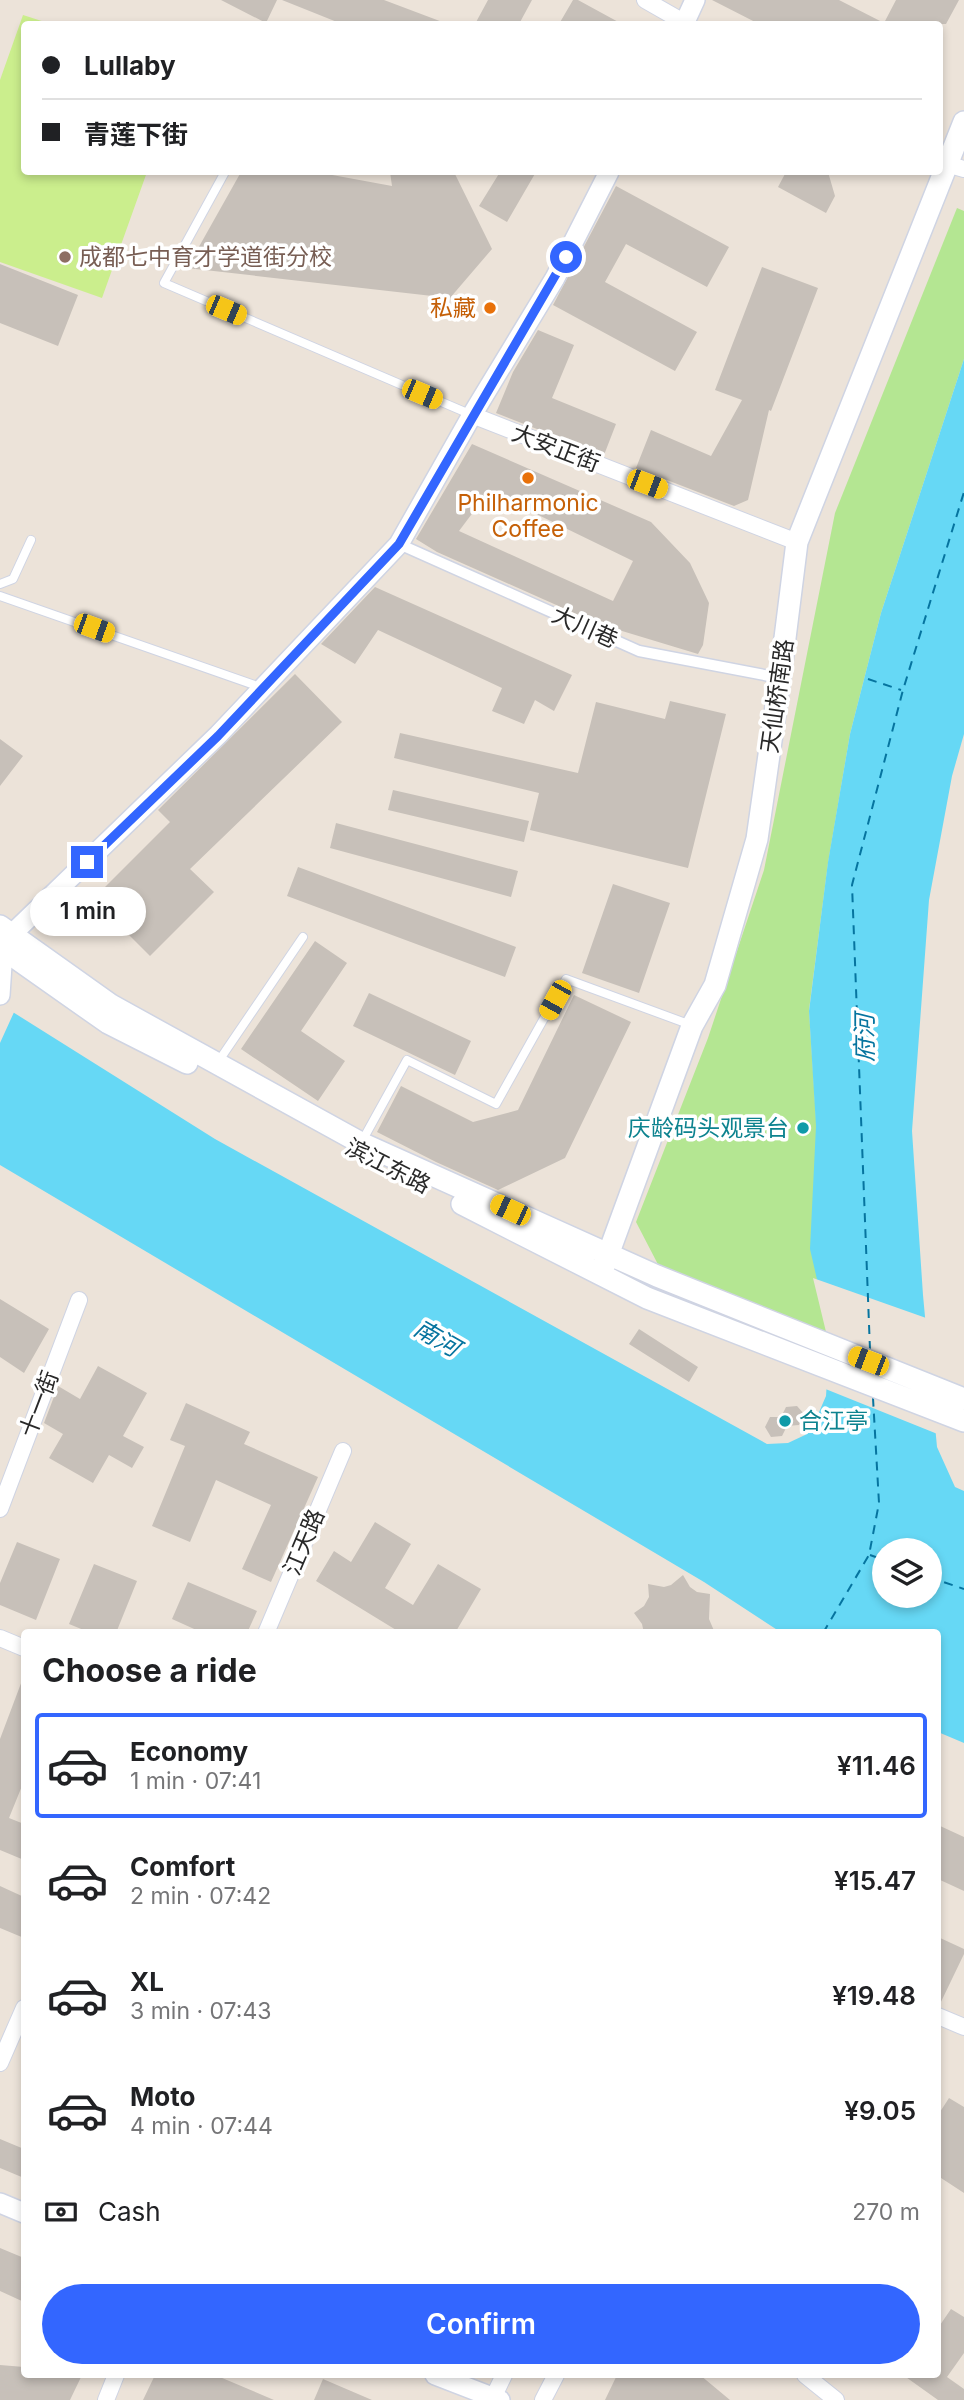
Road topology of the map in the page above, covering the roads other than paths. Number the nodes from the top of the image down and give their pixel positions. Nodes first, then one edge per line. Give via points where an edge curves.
1 (645, 0) edge
2 (695, 0) edge
3 (680, 21) edge
4 (686, 21) edge
5 (964, 122) edge
6 (950, 165) edge
7 (223, 175) edge
8 (607, 175) edge
9 (472, 415) junction
10 (31, 540) dead end
11 (797, 542) junction
12 (399, 544) junction
13 (0, 584) edge
14 (0, 596) edge
15 (780, 678) junction
16 (263, 688) junction
17 (303, 937) dead end
18 (3, 942) edge
19 (0, 995) edge
20 (691, 1026) junction
21 (216, 1064) junction
22 (361, 1143) junction
23 (605, 1265) junction
24 (79, 1300) dead end
25 (954, 1395) edge
26 (956, 1417) edge
27 (343, 1451) dead end
28 (0, 1509) edge
29 (268, 1629) edge
30 (0, 1638) edge
31 (21, 1646) edge
32 (21, 2015) edge
33 (941, 2017) edge
34 (964, 2027) edge
35 (0, 2063) edge
36 (0, 2203) edge
37 (21, 2212) edge
38 (115, 2378) edge
39 (442, 2378) edge
40 (503, 2378) edge
41 (554, 2378) edge
42 (809, 2378) edge
43 (495, 2399) edge
44 (106, 2400) edge
45 (543, 2400) edge
46 (836, 2400) edge

1 - 3 street
2 - 4 street
5 - 6 main road, 天仙桥南路
6 - 11 main road, 天仙桥南路
7 - 9 lane via 164,283
8 - 9 street via 555,278
9 - 11 street, 大安正街
9 - 12 street
10 - 13 lane via 13,579
11 - 15 main road, 天仙桥南路
12 - 15 street, 大川巷 via 639,651
12 - 16 street
14 - 16 lane
15 - 20 main road, 天仙桥南路 via 757,839 715,985
16 - 18 street
17 - 21 lane
18 - 19 street
18 - 21 main road, 滨江东路
18 - 23 main road, 滨江东路 via 108,1023
20 - 22 lane via 566,979 496,1104 407,1060
20 - 23 main road, 天仙桥南路
21 - 22 main road, 滨江东路
22 - 23 main road, 滨江东路
23 - 25 main road, 滨江东路
23 - 26 main road, 滨江东路 via 647,1298
24 - 28 street, 十一街
27 - 29 street, 江天路
30 - 31 street
32 - 35 street
33 - 34 street
36 - 37 street
38 - 44 street
39 - 43 street
40 - 43 street
41 - 45 street
42 - 46 street

